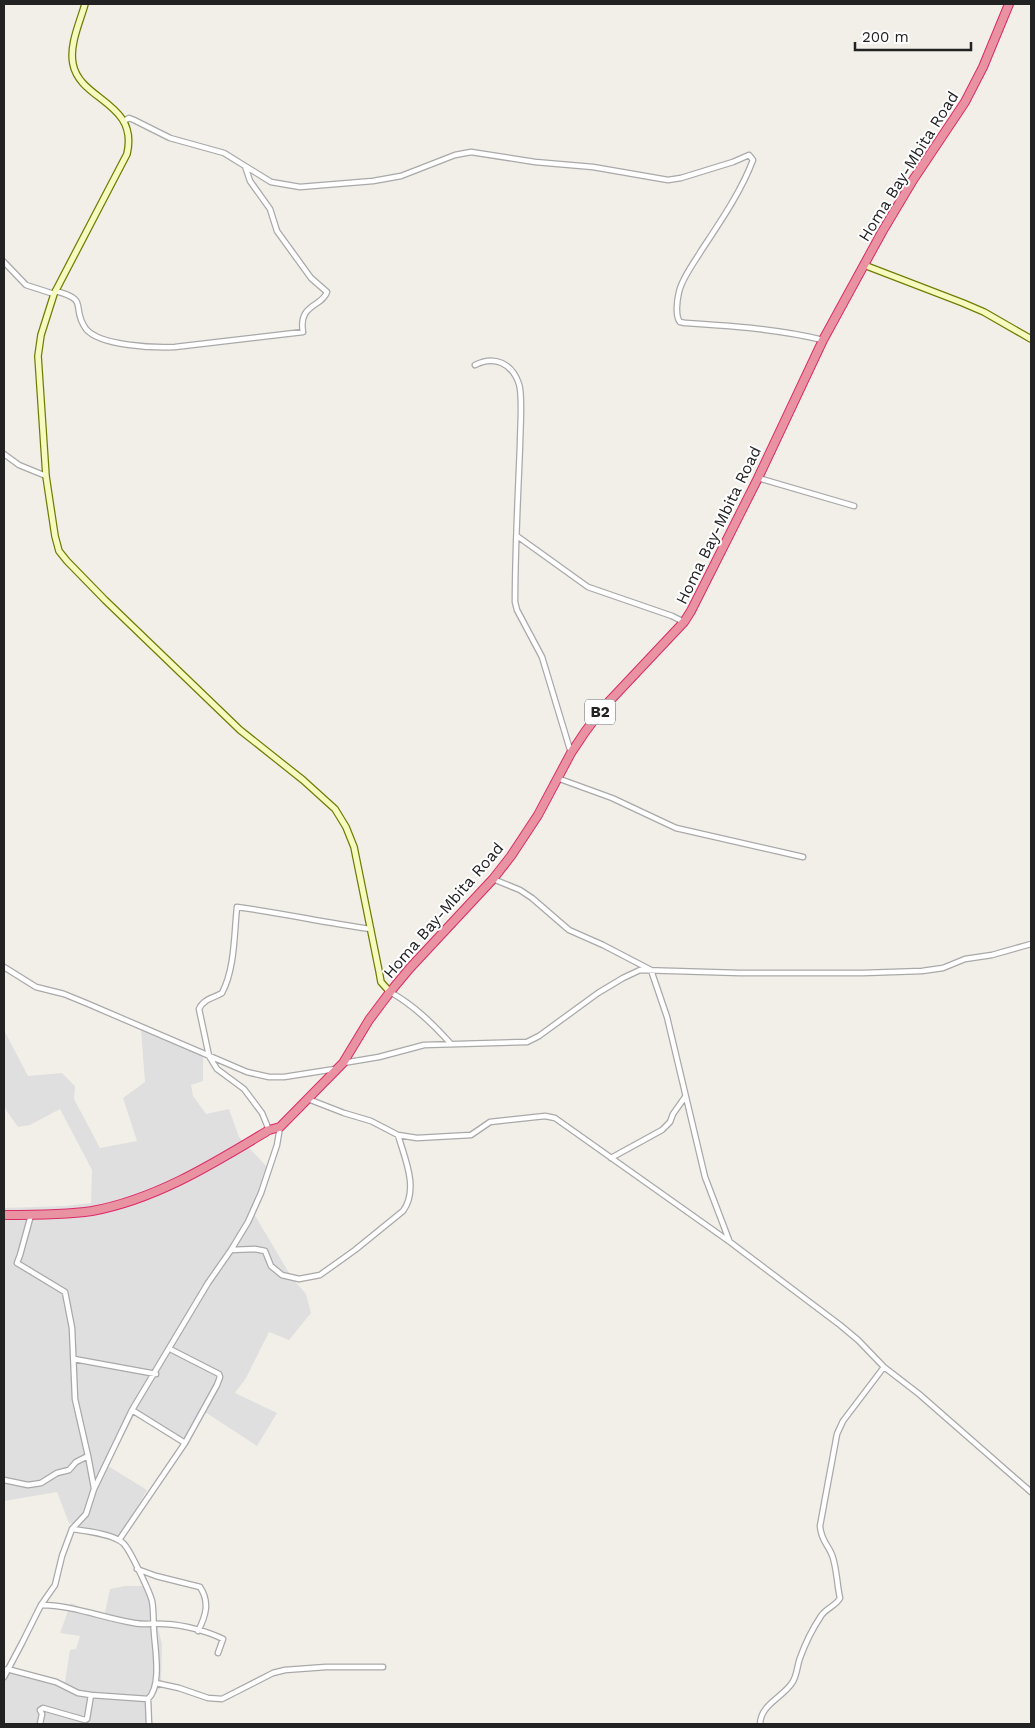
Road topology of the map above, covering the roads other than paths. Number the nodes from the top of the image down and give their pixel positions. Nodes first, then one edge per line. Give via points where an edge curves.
1 (85, 4) edge
2 (1009, 4) edge
3 (124, 121) junction
4 (245, 166) junction
5 (4, 262) edge
6 (864, 265) junction
7 (55, 293) junction
8 (823, 340) junction
9 (1031, 340) edge
10 (474, 365) dead end
11 (4, 454) edge
12 (46, 476) junction
13 (758, 478) junction
14 (854, 506) dead end
15 (517, 536) junction
16 (684, 622) junction
17 (571, 753) junction
18 (557, 778) junction
19 (804, 857) dead end
20 (493, 878) junction
21 (371, 929) junction
22 (1031, 944) edge
23 (4, 967) edge
24 (651, 970) junction
25 (390, 992) junction
26 (451, 1044) junction
27 (209, 1056) junction
28 (343, 1063) junction
29 (336, 1069) junction
30 (685, 1097) junction
31 (308, 1099) junction
32 (280, 1127) junction
33 (269, 1130) junction
34 (398, 1135) junction
35 (611, 1158) junction
36 (31, 1214) junction
37 (4, 1215) edge
38 (730, 1242) junction
39 (231, 1250) junction
40 (170, 1349) junction
41 (74, 1359) junction
42 (884, 1367) junction
43 (156, 1374) junction
44 (132, 1410) junction
45 (185, 1443) junction
46 (88, 1456) junction
47 (4, 1480) edge
48 (94, 1489) junction
49 (1031, 1492) edge
50 (72, 1529) junction
51 (119, 1540) junction
52 (137, 1569) junction
53 (40, 1605) junction
54 (153, 1624) junction
55 (198, 1631) junction
56 (218, 1653) dead end
57 (383, 1667) dead end
58 (7, 1669) junction
59 (4, 1676) edge
60 (156, 1683) junction
61 (91, 1696) junction
62 (148, 1699) junction
63 (40, 1724) edge
64 (149, 1724) edge
65 (760, 1724) edge

1 - 3 street via 72,54 75,71
2 - 6 highway, Homa Bay-Mbita Road / B2 via 965,102 913,180
3 - 4 street via 129,118 170,138 218,151
3 - 7 street via 129,136 127,154
4 - 7 street via 250,181 270,209 277,230 311,278 327,292 326,297 310,308 304,317 303,332 175,347 135,346 89,332 76,300 72,296
4 - 8 street via 283,186 324,186 401,176 471,152 668,180 749,155 754,160 679,291 677,318 685,323 730,325
5 - 7 street via 26,285
6 - 8 highway, Homa Bay-Mbita Road / B2
6 - 9 street via 984,312
7 - 12 street via 41,334 38,356
8 - 13 highway, Homa Bay-Mbita Road / B2
10 - 15 street via 483,361 503,362 513,371 520,386
11 - 12 street via 19,465
12 - 21 street via 57,544 68,562 240,730 335,809 354,847
13 - 14 street
13 - 16 highway, Homa Bay-Mbita Road / B2
15 - 16 street via 588,587
15 - 17 street via 515,602 542,657
16 - 17 highway, Homa Bay-Mbita Road / B2 via 602,709
17 - 18 highway, Homa Bay-Mbita Road / B2
18 - 19 street via 612,798 676,828
18 - 20 highway, Homa Bay-Mbita Road / B2 via 511,856
20 - 24 street via 532,898 569,930
20 - 25 highway, Homa Bay-Mbita Road / B2
21 - 25 street via 381,982
21 - 27 street via 237,907 226,985 222,994 207,1000 199,1009
22 - 24 street via 922,971 740,973
23 - 27 street via 36,987 64,994
24 - 26 street via 640,970 623,978 526,1042
24 - 30 street via 667,1017
25 - 26 street via 407,1001
25 - 28 highway, Homa Bay-Mbita Road / B2
26 - 28 street via 424,1045
27 - 29 street via 247,1072 269,1077
27 - 33 street via 217,1069 244,1088
28 - 29 highway, Homa Bay-Mbita Road / B2
29 - 31 highway, Homa Bay-Mbita Road / B2
30 - 35 street via 662,1130
30 - 38 street via 705,1177
31 - 32 highway, Homa Bay-Mbita Road / B2
31 - 34 street via 371,1120
32 - 33 highway, Homa Bay-Mbita Road / B2
32 - 39 street via 261,1193
33 - 36 highway, Homa Bay-Mbita Road / B2 via 191,1175 138,1199 90,1211
34 - 35 street via 417,1138 466,1136 490,1122 551,1116
34 - 39 street via 409,1174 408,1204 320,1275 299,1279 282,1276 271,1266 265,1251
35 - 38 street
36 - 37 highway, Homa Bay-Mbita Road / B2
36 - 41 street via 17,1263 65,1292
38 - 42 street via 840,1325
39 - 40 street
40 - 43 street
40 - 45 street via 220,1377
41 - 43 street
41 - 46 street via 75,1400
42 - 49 street
42 - 65 street via 843,1421 832,1454 820,1534 833,1556 840,1598 821,1616 800,1658 794,1681 765,1708
43 - 44 street
44 - 45 street
44 - 48 street
45 - 51 street
46 - 47 street via 41,1484
46 - 48 street
48 - 50 street via 86,1514
50 - 51 street
50 - 53 street via 55,1585
51 - 52 street via 126,1546
52 - 54 street via 152,1601
52 - 55 street via 200,1587 207,1603
53 - 54 street via 69,1607 138,1624
53 - 58 street
54 - 55 street via 176,1625
54 - 60 street
55 - 56 street via 223,1639
57 - 60 street via 285,1670 222,1699
58 - 59 street
58 - 61 street via 56,1682
60 - 62 street
61 - 62 street
61 - 63 street via 88,1719 43,1708 40,1710
62 - 64 street

